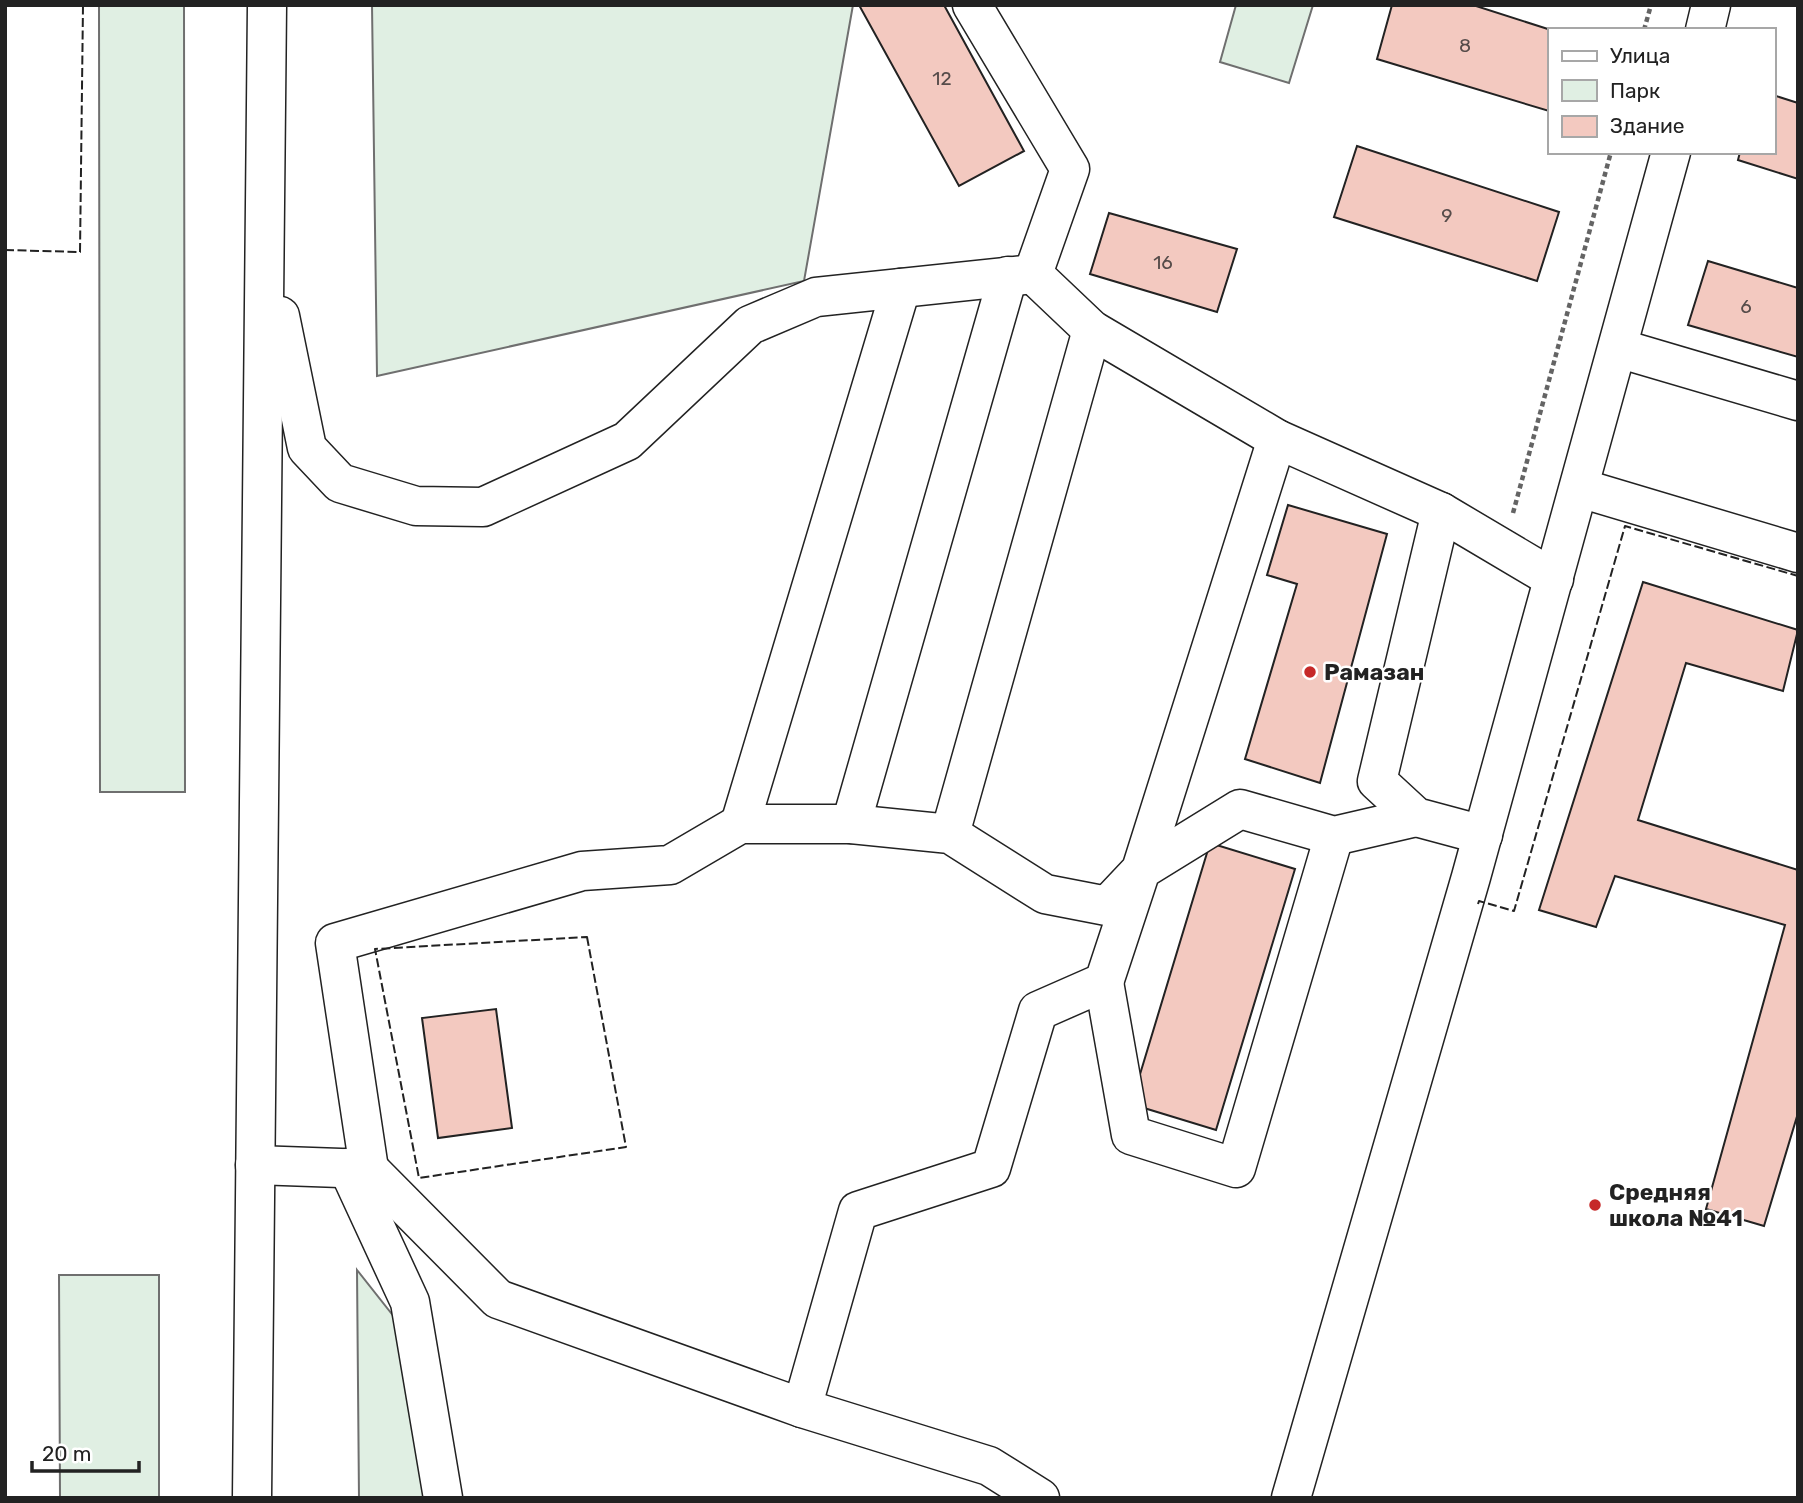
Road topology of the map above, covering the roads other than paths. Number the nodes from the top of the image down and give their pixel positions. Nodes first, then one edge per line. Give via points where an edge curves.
1 (267, 5) edge
2 (972, 5) edge
3 (1670, 154) edge
4 (264, 234) junction
5 (1020, 275) junction
6 (901, 288) junction
7 (1092, 330) junction
8 (1618, 348) junction
9 (1798, 401) edge
10 (1277, 439) junction
11 (1580, 488) junction
12 (1441, 512) junction
13 (1798, 553) edge
14 (1555, 579) junction
15 (1416, 817) junction
16 (740, 824) junction
17 (851, 824) junction
18 (950, 834) junction
19 (1483, 835) junction
20 (1334, 836) junction
21 (1141, 870) junction
22 (1104, 982) junction
23 (255, 1165) junction
24 (359, 1169) junction
25 (802, 1408) junction
26 (252, 1498) edge
27 (443, 1498) edge
28 (1040, 1498) edge
29 (1291, 1498) edge

1 - 4 street
2 - 5 street via 1070,169
3 - 8 street
4 - 6 street via 307,448 340,483 416,506 483,507 495,502 627,441 750,325 816,297
4 - 23 street
5 - 6 street
5 - 7 street
5 - 17 street
6 - 16 street
7 - 10 street
7 - 18 street
8 - 9 street
8 - 11 street
10 - 12 street
10 - 21 street
11 - 13 street
11 - 14 street
12 - 14 street
12 - 15 street via 1377,781
14 - 19 street
15 - 19 street
15 - 20 street
16 - 17 street
16 - 24 street via 670,865 582,871 335,943
17 - 18 street
18 - 21 street via 1045,894 1107,906
19 - 29 street
20 - 21 street via 1240,809
20 - 22 street via 1236,1168 1131,1135
21 - 22 street
22 - 25 street via 1038,1011 991,1168 858,1211
23 - 24 street
23 - 26 street
24 - 25 street via 498,1299
24 - 27 street via 410,1303
25 - 28 street via 989,1466

